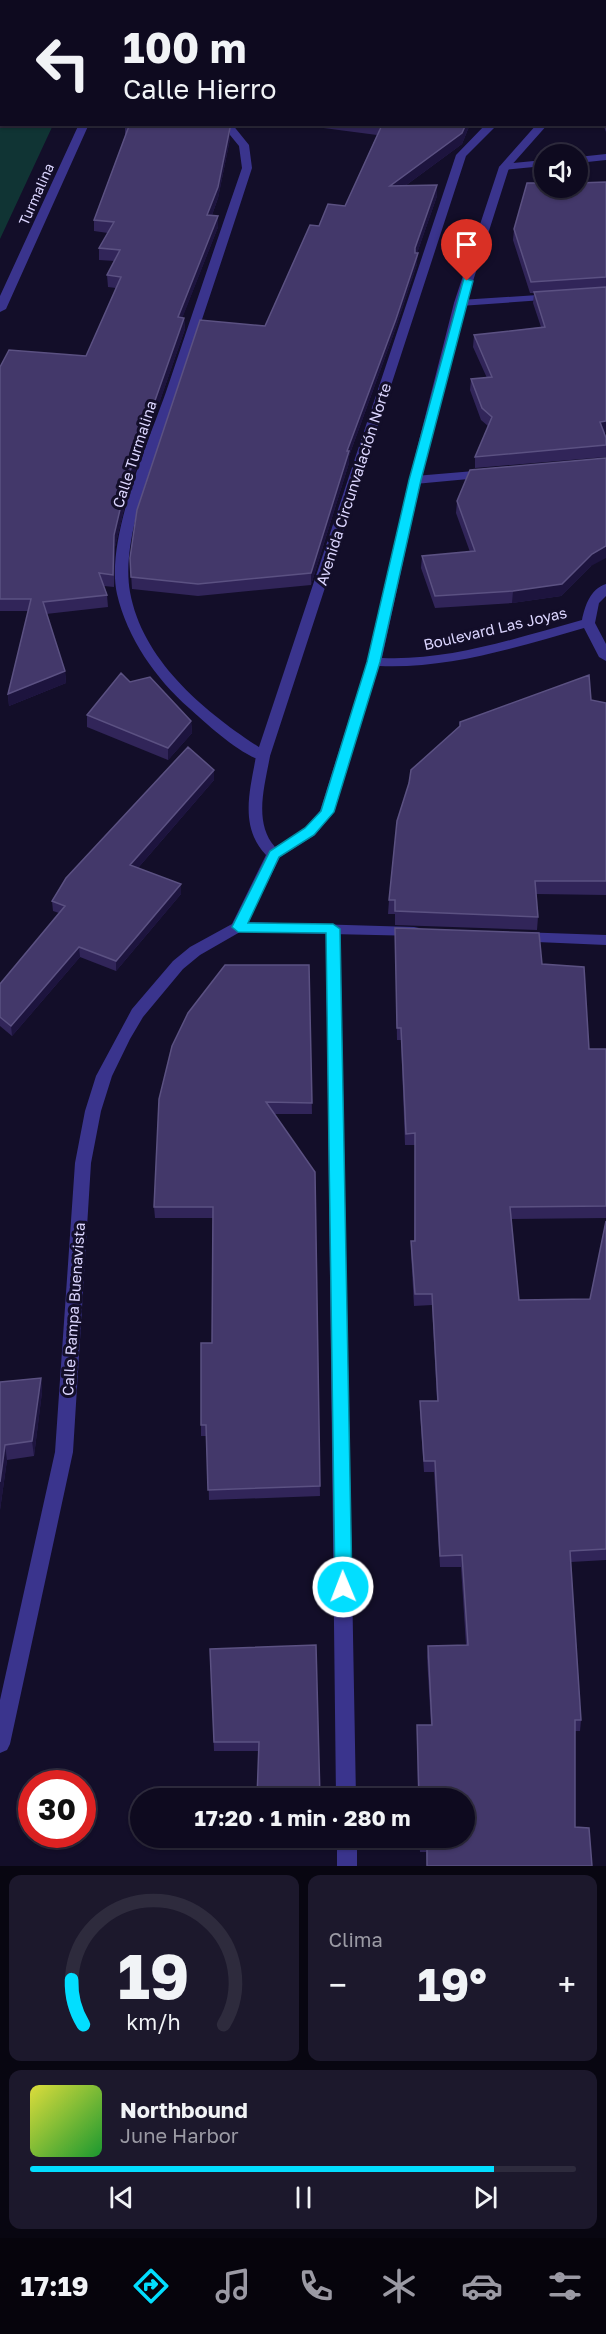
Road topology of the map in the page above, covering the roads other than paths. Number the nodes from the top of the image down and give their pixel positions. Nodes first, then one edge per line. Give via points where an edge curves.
1 (83, 126) edge
2 (228, 126) edge
3 (491, 126) edge
4 (541, 126) edge
5 (606, 157) edge
6 (588, 159) edge
7 (534, 164) edge
8 (504, 167) junction
9 (561, 296) edge
10 (460, 303) junction
11 (0, 309) edge
12 (496, 473) edge
13 (415, 480) junction
14 (606, 588) edge
15 (588, 623) junction
16 (606, 657) edge
17 (374, 662) junction
18 (263, 756) junction
19 (274, 854) junction
20 (238, 927) junction
21 (333, 929) junction
22 (428, 933) edge
23 (499, 936) edge
24 (606, 940) edge
25 (0, 1744) edge
26 (346, 1788) edge
27 (347, 1848) edge
28 (347, 1866) edge

1 - 11 street, Turmalina
2 - 18 street, Calle Turmalina via 244,145 247,168 138,492 121,563 123,589 144,646 214,723
3 - 18 street, Avenida Circunvalación Norte via 461,155
4 - 8 street
5 - 6 street
7 - 8 street
8 - 10 street
9 - 10 street
10 - 13 street
12 - 13 street
13 - 17 street
14 - 15 street via 593,602
15 - 16 street
15 - 17 street, Boulevard Las Joyas via 436,659 396,664
17 - 19 street via 327,812 310,832
18 - 19 street, Avenida Circunvalación Norte via 256,806 258,828
19 - 20 street
20 - 21 street
20 - 25 street, Calle Rampa Buenavista via 195,951 137,1013 104,1076 93,1111 83,1163 64,1452
21 - 22 street
21 - 26 street
23 - 24 street
27 - 28 street

